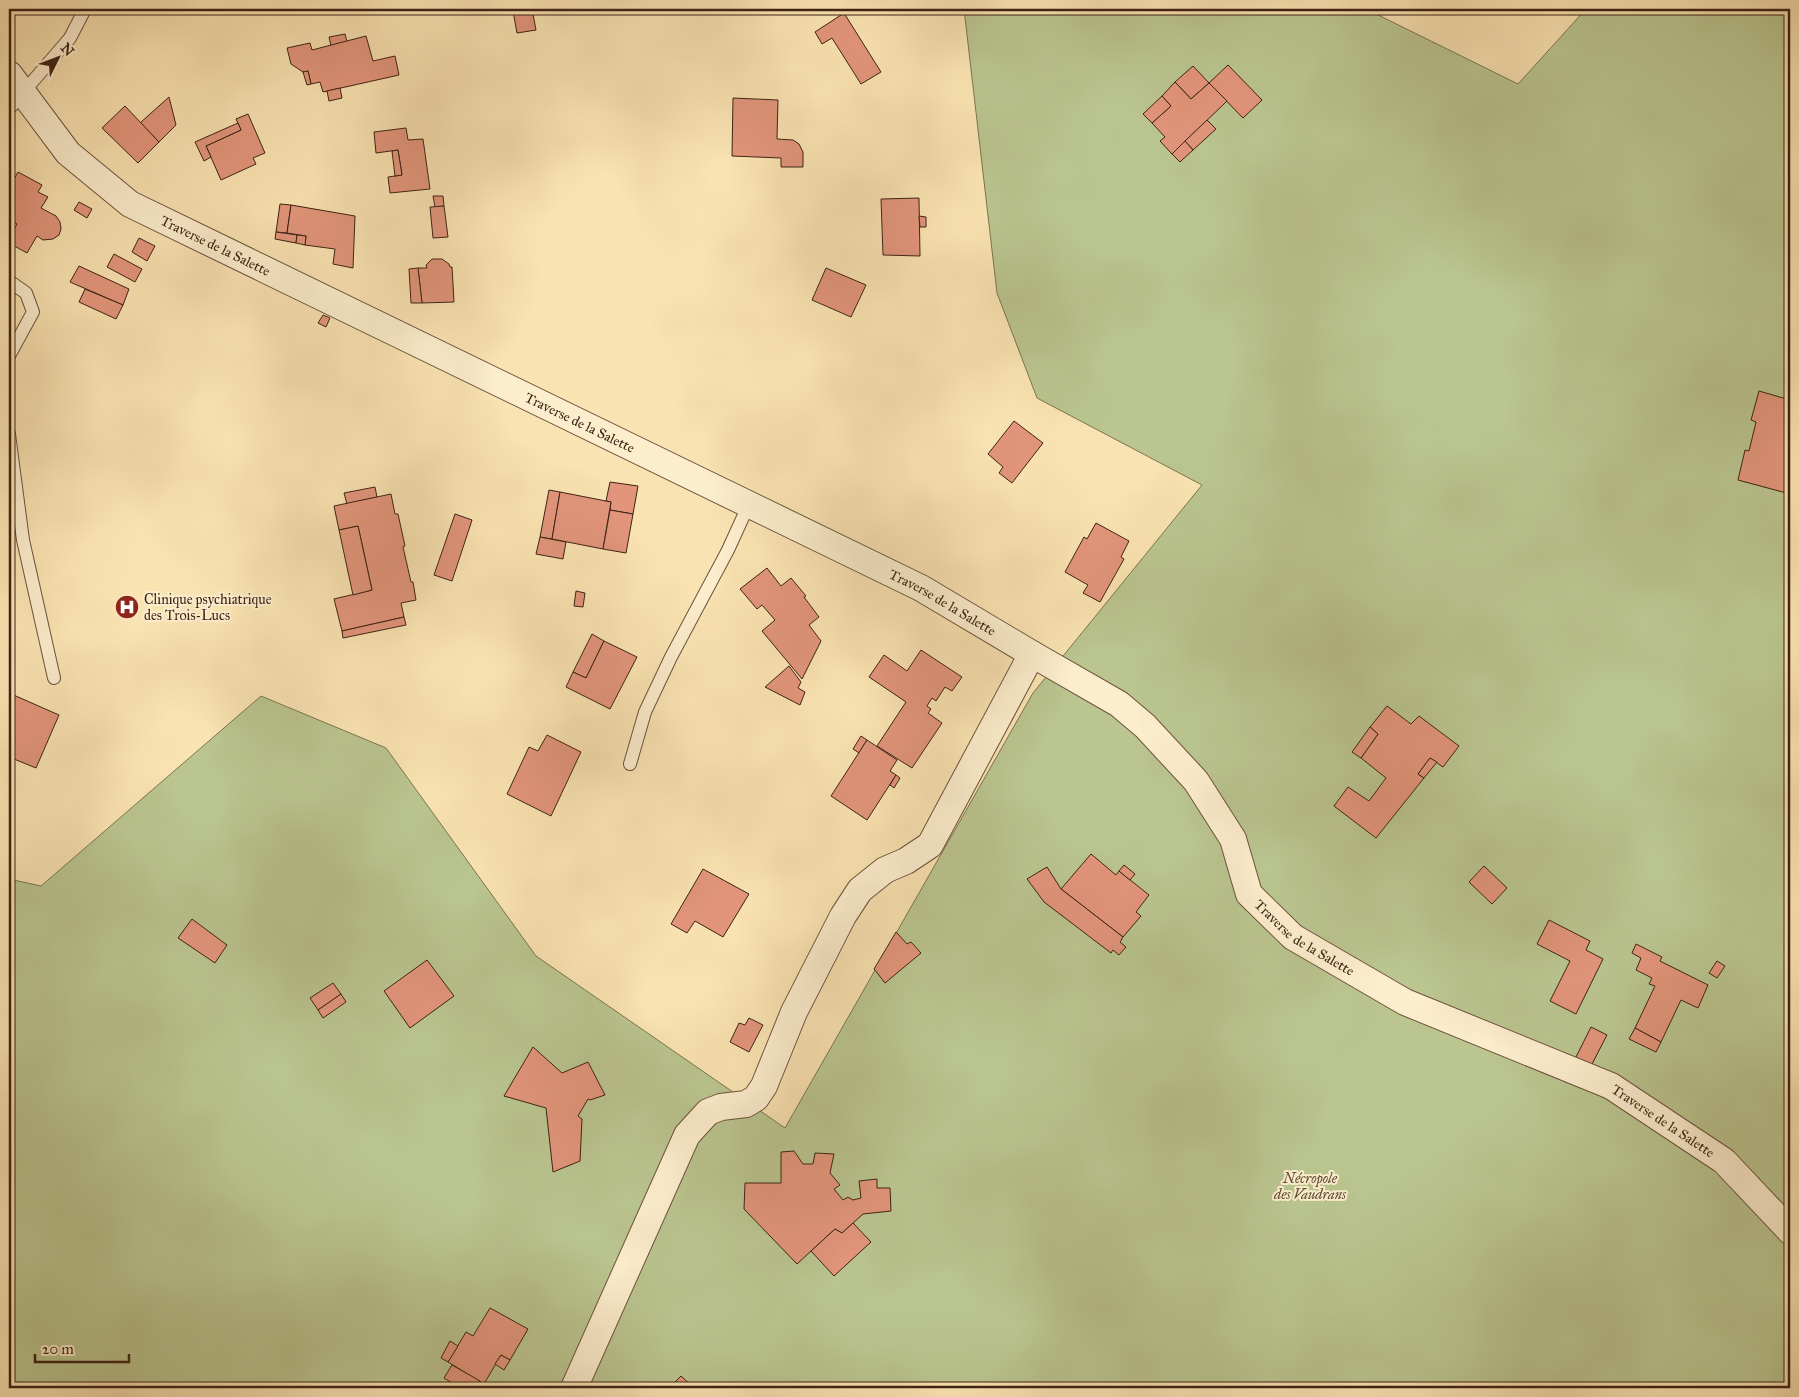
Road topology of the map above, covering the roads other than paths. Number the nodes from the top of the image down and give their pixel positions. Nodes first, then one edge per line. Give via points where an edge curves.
1 (85, 9) edge
2 (13, 92) edge
3 (9, 281) edge
4 (9, 356) edge
5 (9, 434) edge
6 (749, 504) junction
7 (1032, 654) junction
8 (54, 678) dead end
9 (630, 764) dead end
10 (1790, 1231) edge
11 (574, 1388) edge

1 - 2 lane via 70,38
2 - 6 street, Traverse de la Salette via 68,153 130,204
3 - 4 lane via 26,293 34,312
5 - 8 lane via 23,540
6 - 7 street, Traverse de la Salette via 921,588
6 - 9 lane via 645,712
7 - 10 street, Traverse de la Salette via 1119,704 1145,726 1196,781 1233,839 1249,894 1293,936 1405,1002 1611,1086 1724,1161
7 - 11 street via 930,845 885,870 860,890 843,916 794,1012 756,1098 746,1104 708,1112 687,1135

